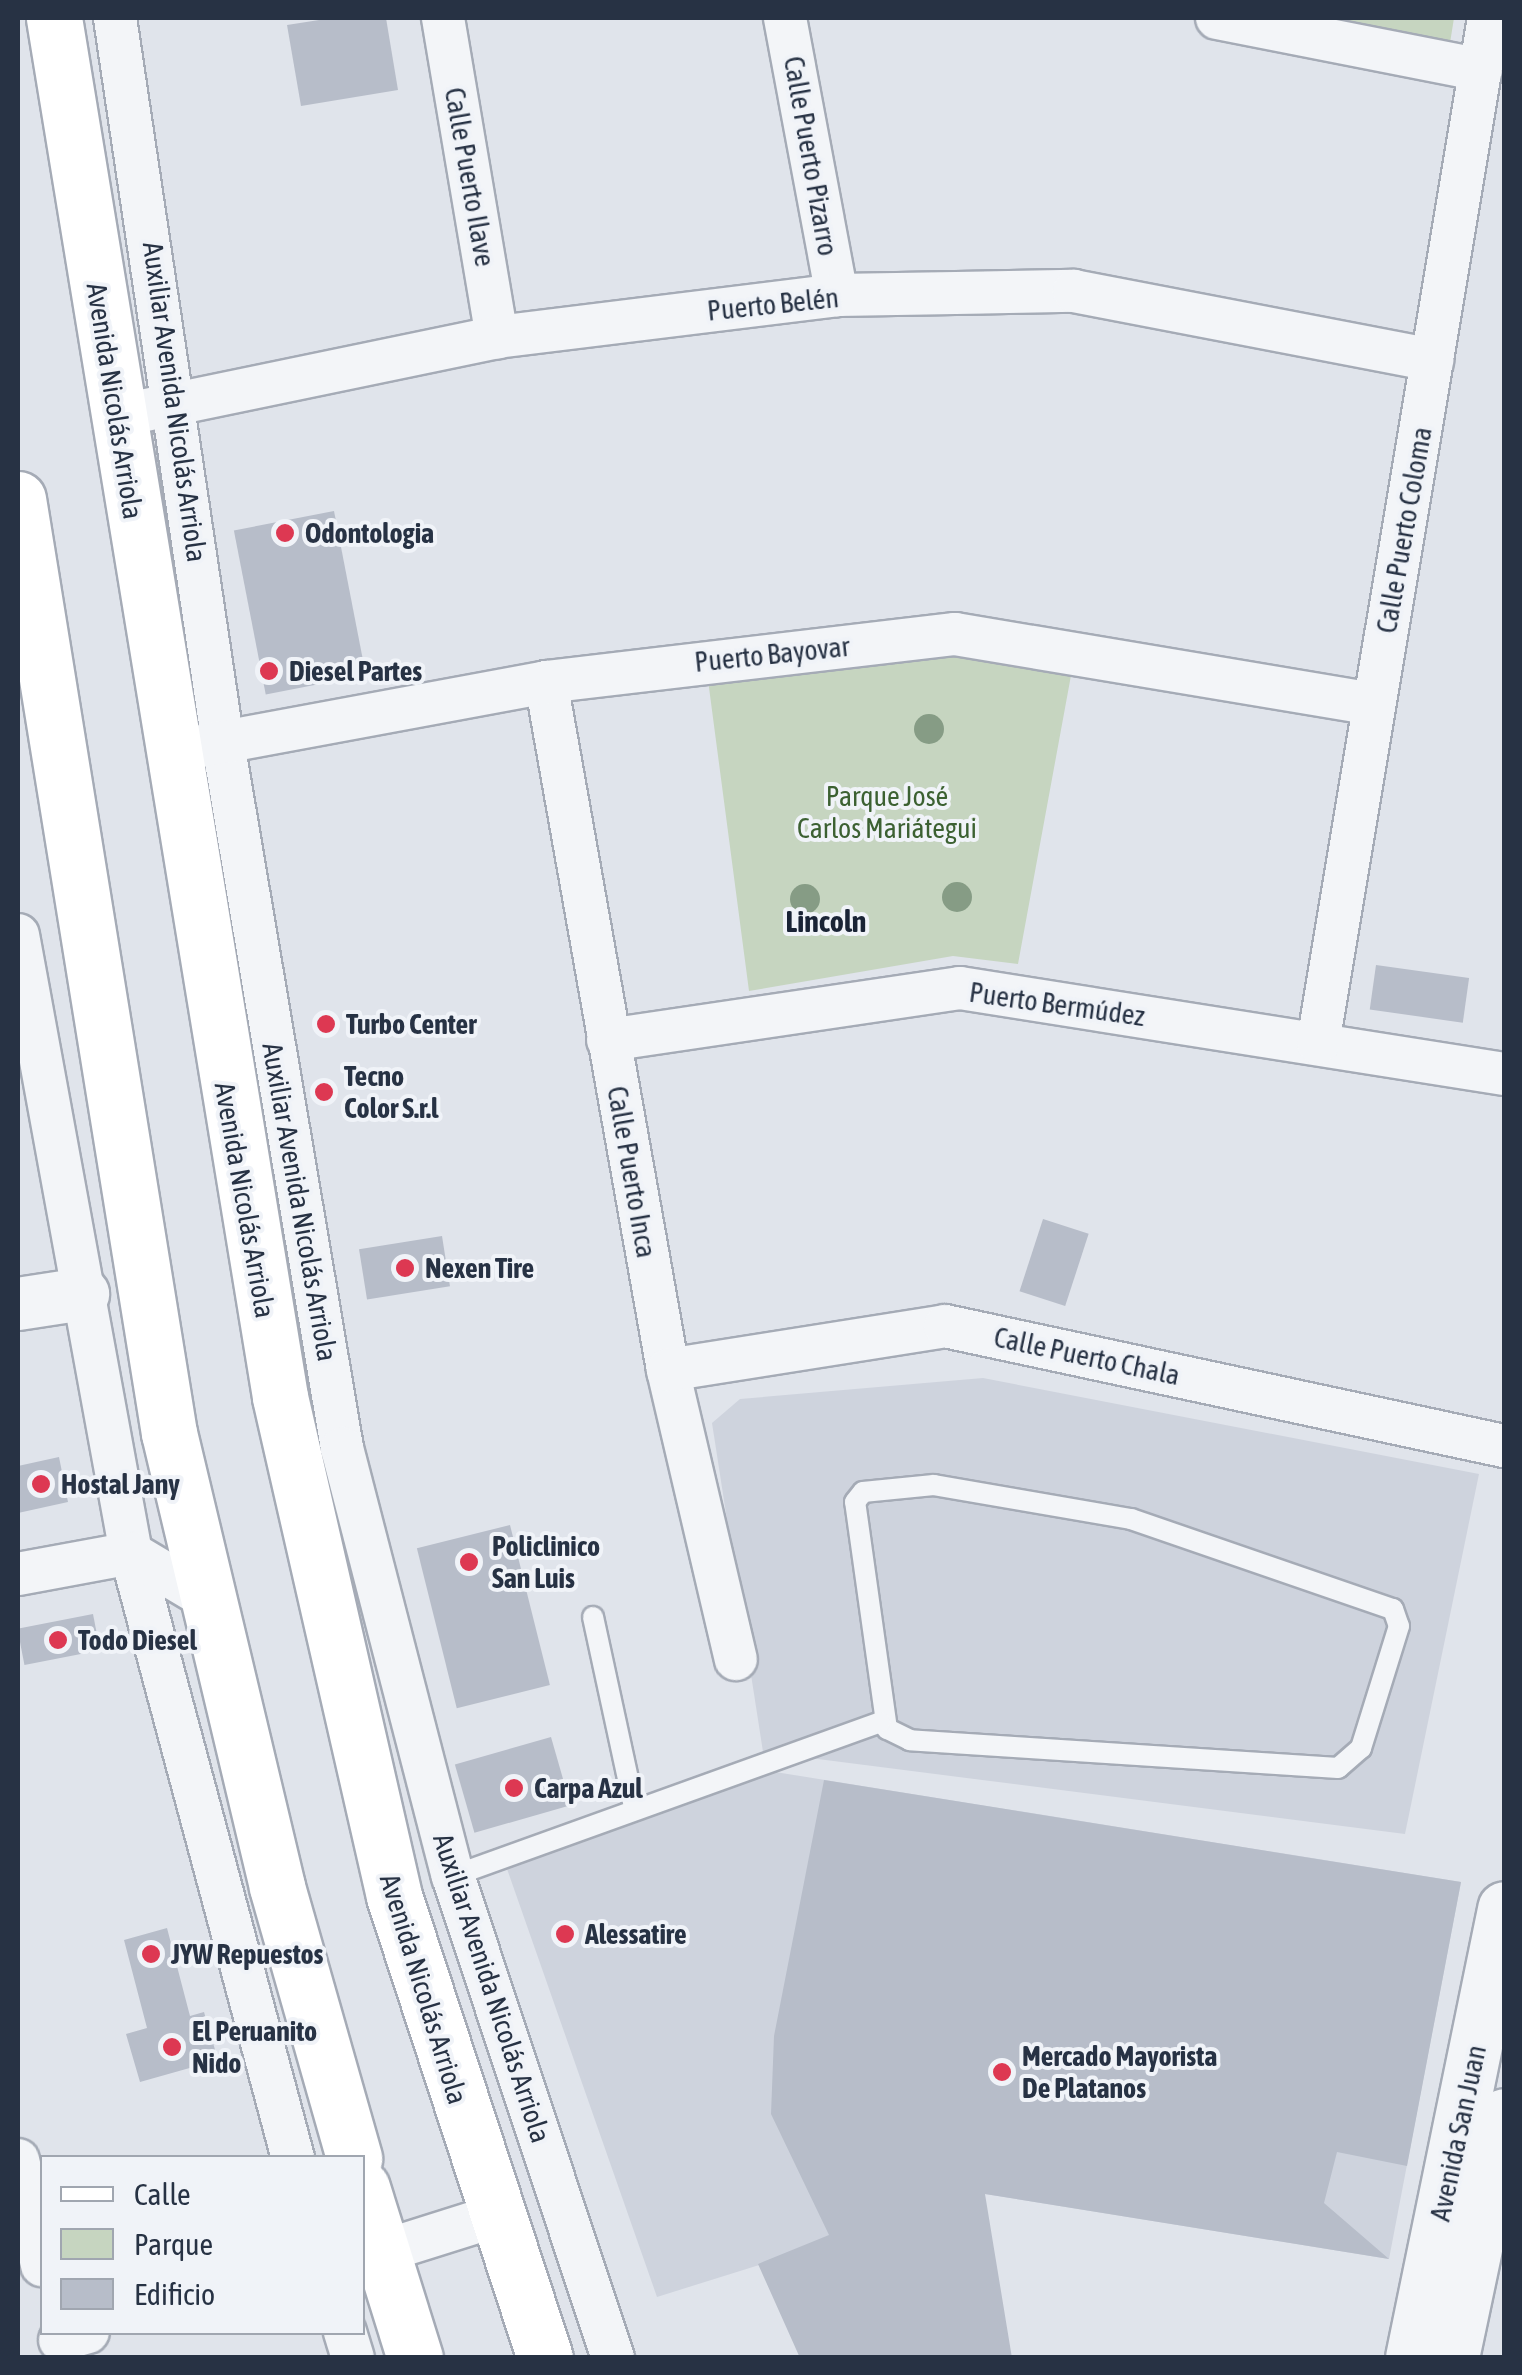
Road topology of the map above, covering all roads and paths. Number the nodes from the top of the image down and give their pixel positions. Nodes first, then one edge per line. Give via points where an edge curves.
1 (54, 18) edge
2 (115, 18) edge
3 (443, 18) edge
4 (785, 18) edge
5 (1217, 18) edge
6 (1490, 18) edge
7 (1480, 70) junction
8 (836, 295) junction
9 (498, 337) junction
10 (1432, 360) junction
11 (179, 408) junction
12 (117, 416) junction
13 (18, 499) edge
14 (24, 588) edge
15 (546, 682) junction
16 (1374, 704) junction
17 (197, 747) junction
18 (18, 934) edge
19 (608, 1040) junction
20 (1318, 1043) junction
21 (1504, 1074) edge
22 (83, 1294) junction
23 (18, 1304) edge
24 (668, 1370) junction
25 (1504, 1446) edge
26 (131, 1553) junction
27 (18, 1574) edge
28 (203, 1596) junction
29 (593, 1616) dead end
30 (736, 1659) dead end
31 (880, 1722) junction
32 (634, 1806) junction
33 (453, 1876) junction
34 (394, 1896) junction
35 (1504, 1908) edge
36 (1490, 2140) edge
37 (292, 2155) edge
38 (353, 2155) edge
39 (18, 2160) edge
40 (365, 2208) edge
41 (496, 2216) junction
42 (40, 2256) edge
43 (372, 2256) edge
44 (415, 2358) edge
45 (545, 2358) edge
46 (613, 2358) edge
47 (1412, 2358) edge
48 (1453, 2358) edge

1 - 12 main road, Avenida Nicolás Arriola
2 - 11 street, Auxiliar Avenida Nicolás Arriola
3 - 9 street, Calle Puerto Ilave
4 - 8 street, Calle Puerto Pizarro
5 - 7 street
6 - 7 street, Calle Puerto Coloma
7 - 10 street, Calle Puerto Coloma
8 - 9 street, Puerto Belén
8 - 10 street, Puerto Belén via 1074,291
9 - 11 street, Puerto Belén
10 - 16 street, Calle Puerto Coloma
11 - 12 street, Puerto Belén
11 - 17 street, Auxiliar Avenida Nicolás Arriola
12 - 17 main road, Avenida Nicolás Arriola
13 - 14 main road
14 - 28 main road
15 - 16 street, Puerto Bayovar via 954,634
15 - 17 street, Puerto Bayovar
15 - 19 street, Calle Puerto Inca
16 - 20 street, Calle Puerto Coloma
17 - 33 street, Auxiliar Avenida Nicolás Arriola via 342,1448
17 - 34 main road, Avenida Nicolás Arriola via 280,1397
18 - 22 street
19 - 20 street, Puerto Bermúdez via 960,988
19 - 24 street, Calle Puerto Inca
20 - 21 street, Puerto Bermúdez
22 - 23 street
22 - 26 street
24 - 25 street, Calle Puerto Chala via 944,1326
24 - 30 street, Calle Puerto Inca
26 - 27 street
26 - 28 street
26 - 37 street
28 - 38 main road
29 - 32 lane
31 - 31 lane via 910,1740 1338,1768 1361,1748 1398,1616 1130,1519 934,1485 864,1492 854,1514
31 - 32 lane
32 - 33 lane
33 - 34 street
33 - 46 street, Auxiliar Avenida Nicolás Arriola
34 - 41 main road, Avenida Nicolás Arriola
35 - 36 street, Avenida San Juan
36 - 47 street, Avenida San Juan
36 - 48 street, Avenida San Juan
39 - 42 street
40 - 43 main road
41 - 43 street
41 - 45 main road, Avenida Nicolás Arriola
43 - 44 main road

